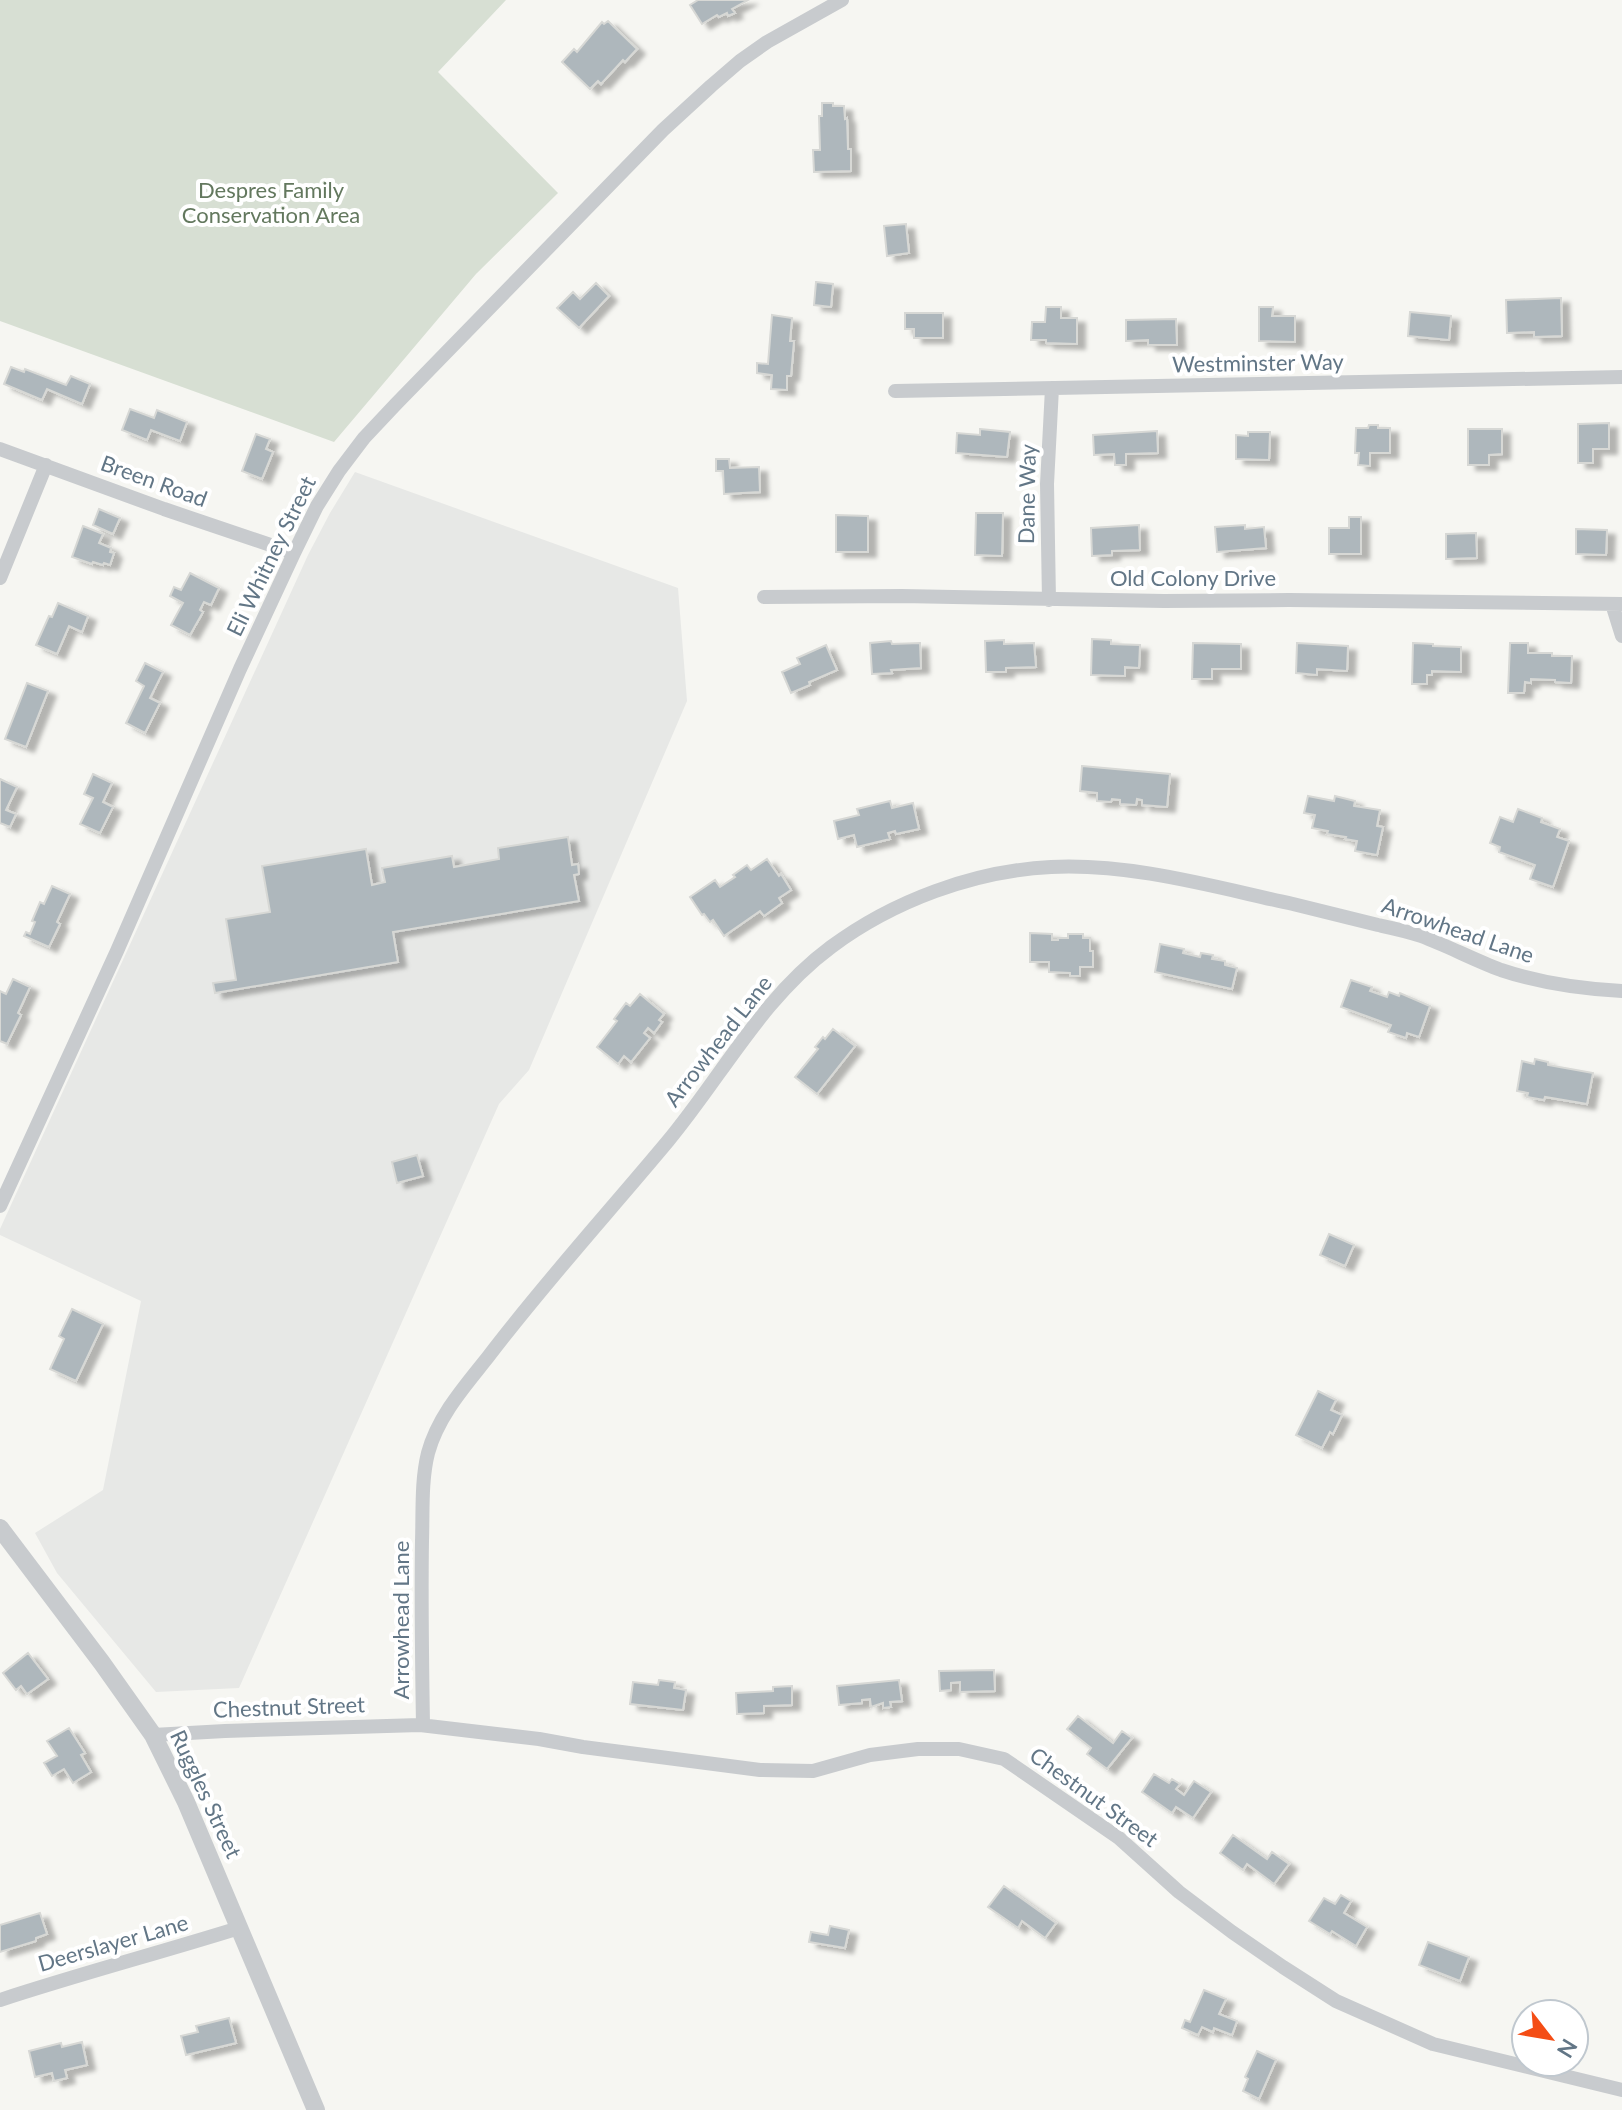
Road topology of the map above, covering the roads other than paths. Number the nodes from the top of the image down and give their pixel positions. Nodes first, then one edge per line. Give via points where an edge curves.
1 (842, 0) edge
2 (1622, 377) edge
3 (1052, 388) junction
4 (895, 391) dead end
5 (0, 449) edge
6 (46, 465) junction
7 (294, 553) junction
8 (0, 578) edge
9 (764, 597) dead end
10 (1049, 600) junction
11 (1617, 604) edge
12 (1622, 636) edge
13 (1622, 991) edge
14 (0, 1206) edge
15 (0, 1528) edge
16 (423, 1725) junction
17 (153, 1735) junction
18 (239, 1928) junction
19 (0, 2000) edge
20 (1622, 2090) edge
21 (316, 2110) edge

1 - 7 street, Eli Whitney Street via 740,61 663,130 364,438 317,506
2 - 3 street, Westminster Way
3 - 4 street, Westminster Way
3 - 10 street, Dane Way
5 - 6 street, Breen Road
6 - 7 street, Breen Road
6 - 8 street
7 - 14 street, Eli Whitney Street
9 - 10 street, Old Colony Drive
10 - 11 street, Old Colony Drive
11 - 12 street
13 - 16 street, Arrowhead Lane via 1563,986 1504,971 1418,935 1308,907 1100,868 1051,867 969,880 861,927 811,963 769,1006 672,1137 534,1296 437,1429 424,1485
15 - 17 street, Ruggles Street
16 - 17 street, Chestnut Street
16 - 20 street, Chestnut Street via 760,1770 813,1771 918,1749 959,1749 1004,1759 1119,1838 1232,1932 1336,2001 1433,2044
17 - 18 street, Ruggles Street
18 - 19 street, Deerslayer Lane
18 - 21 street, Ruggles Street

